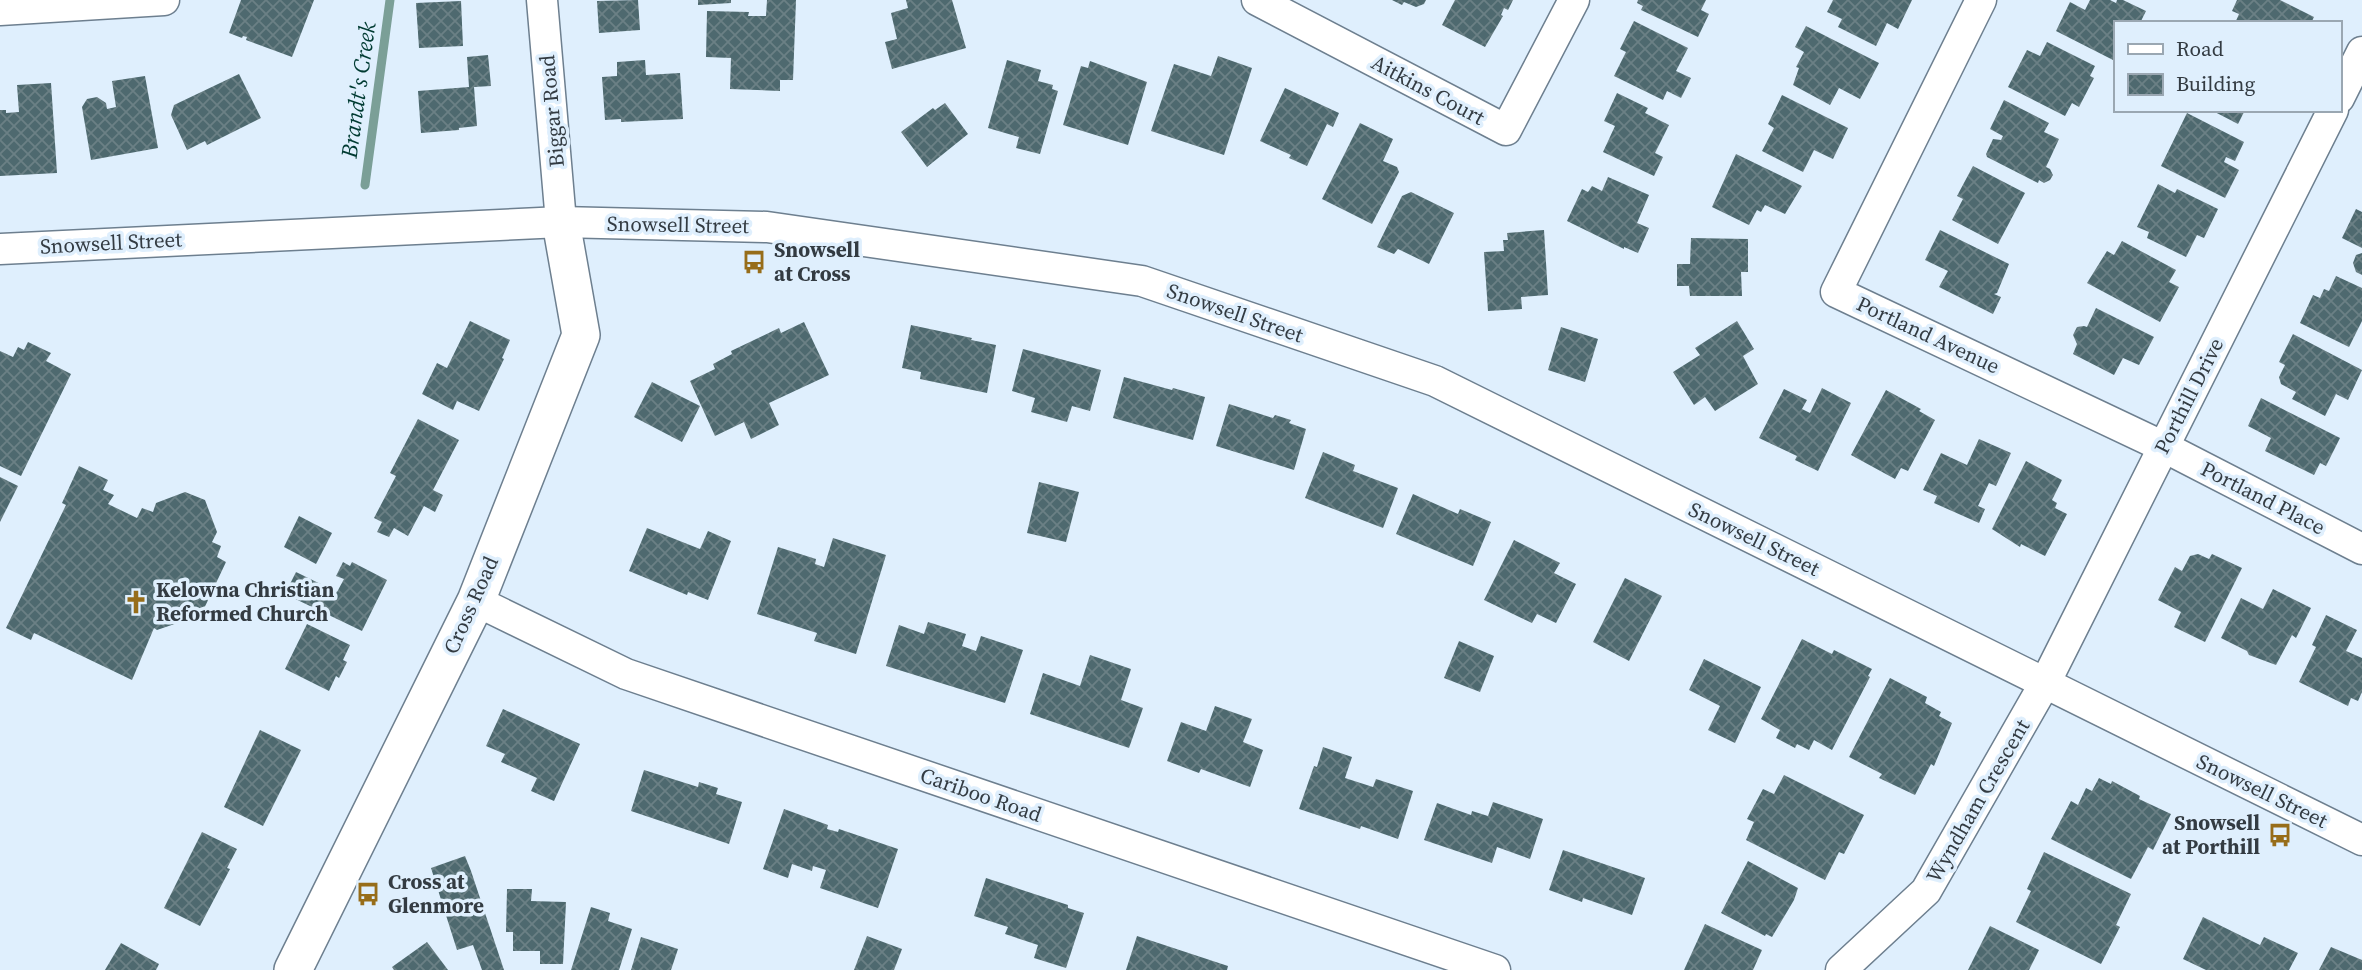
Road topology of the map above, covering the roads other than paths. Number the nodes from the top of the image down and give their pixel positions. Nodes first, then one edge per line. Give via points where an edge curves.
1 (164, 0) edge
2 (542, 0) edge
3 (1257, 0) edge
4 (1574, 0) edge
5 (1981, 0) edge
6 (0, 10) edge
7 (2362, 52) edge
8 (2341, 94) edge
9 (2332, 112) edge
10 (561, 222) junction
11 (0, 249) edge
12 (2164, 447) junction
13 (2362, 549) edge
14 (476, 601) junction
15 (2045, 683) junction
16 (2362, 840) edge
17 (293, 970) edge
18 (1494, 970) edge
19 (1842, 970) edge

1 - 6 street
2 - 10 street, Biggar Road
3 - 4 street, Aitkins Court via 1506,130
5 - 12 street, Portland Avenue via 1836,292
7 - 8 street
9 - 12 street, Porthill Drive
10 - 11 street, Snowsell Street
10 - 14 street, Cross Road via 581,335
10 - 15 street, Snowsell Street via 767,227 1142,281 1436,381
12 - 13 street, Portland Place
12 - 15 street, Porthill Drive
14 - 17 street, Cross Road
14 - 18 street, Cariboo Road via 626,674
15 - 16 street, Snowsell Street
15 - 19 street, Wyndham Crescent via 1926,891

